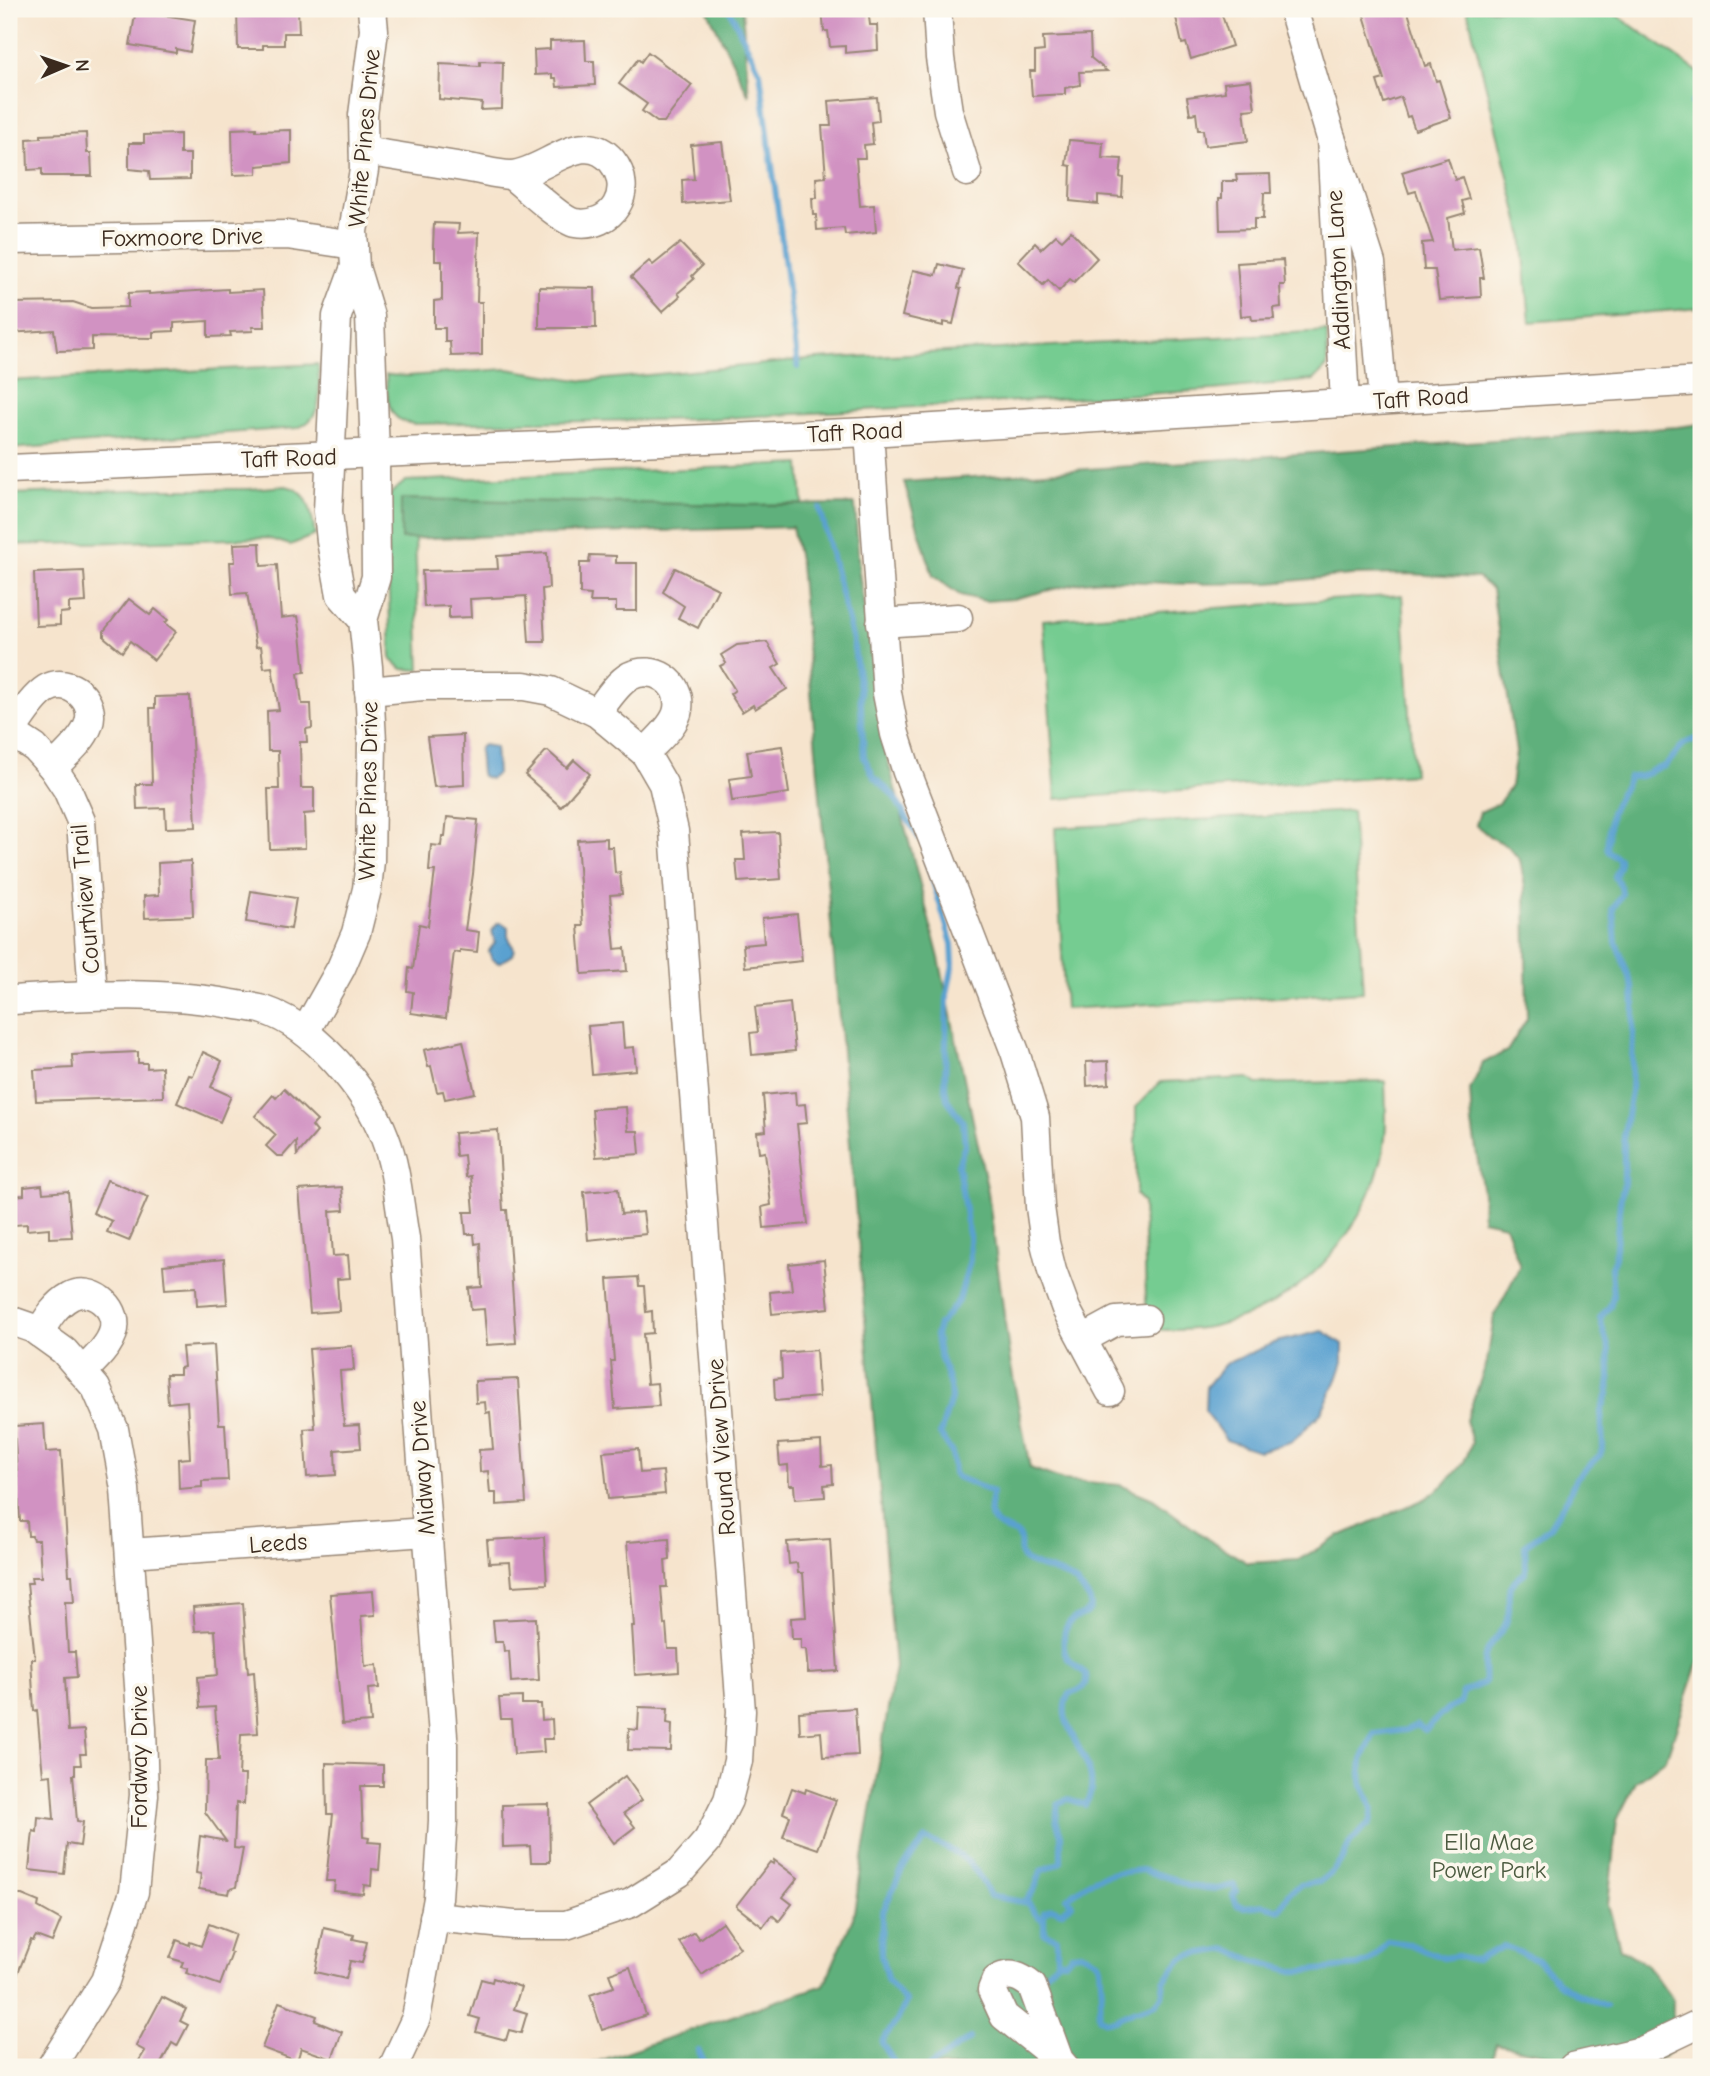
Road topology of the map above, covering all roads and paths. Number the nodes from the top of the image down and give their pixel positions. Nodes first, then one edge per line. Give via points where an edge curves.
1 (372, 9) edge
2 (937, 9) edge
3 (1293, 9) edge
4 (1331, 138) junction
5 (364, 150) junction
6 (967, 172) dead end
7 (512, 175) dead end
8 (9, 240) edge
9 (355, 256) junction
10 (1701, 381) edge
11 (1383, 400) junction
12 (1345, 402) junction
13 (869, 432) junction
14 (375, 454) junction
15 (331, 456) junction
16 (9, 469) edge
17 (958, 618) dead end
18 (363, 620) junction
19 (881, 623) junction
20 (369, 691) junction
21 (597, 713) junction
22 (10, 731) edge
23 (645, 753) junction
24 (53, 768) junction
25 (93, 995) junction
26 (9, 1000) edge
27 (305, 1032) junction
28 (9, 1320) edge
29 (1146, 1320) dead end
30 (39, 1333) junction
31 (1083, 1339) junction
32 (82, 1372) junction
33 (1110, 1391) dead end
34 (426, 1532) junction
35 (130, 1553) junction
36 (434, 1917) junction
37 (1701, 2023) edge
38 (51, 2067) edge
39 (393, 2067) edge
40 (1573, 2067) edge

1 - 5 street, White Pines Drive
2 - 6 street via 948,111
3 - 4 street, Addington Lane
4 - 11 street, Addington Lane via 1371,264
4 - 12 street, Addington Lane
5 - 7 street
5 - 9 street, White Pines Drive
8 - 9 street, Foxmoore Drive via 287,235
9 - 14 street, White Pines Drive via 370,316
9 - 15 street, White Pines Drive via 337,316
10 - 11 street, Taft Road
11 - 12 street, Taft Road
12 - 13 street, Taft Road
13 - 14 street, Taft Road
13 - 19 street
14 - 15 street, Taft Road
14 - 18 street, White Pines Drive via 376,578
15 - 16 street, Taft Road
15 - 18 street, White Pines Drive via 328,511 341,595
17 - 19 street
18 - 20 street, White Pines Drive
19 - 31 street via 895,734 1017,1058 1035,1117 1045,1243 1066,1309
20 - 21 street, Round View Drive via 524,686 551,691
20 - 27 street, White Pines Drive via 372,828 367,889 351,945
21 - 23 street, Round View Drive
21 - 23 street via 632,676 658,673 670,681 677,712
22 - 24 street, Courtview Trail
22 - 24 street, Courtview Trail via 48,688 63,686 82,694 89,705 88,725
23 - 36 street, Round View Drive via 663,784 674,831 741,1711 738,1761 728,1800 708,1840 679,1873 632,1903 566,1926
24 - 25 street, Courtview Trail via 80,821
25 - 26 street, Midway Drive
25 - 27 street, Midway Drive via 210,1000 265,1010
27 - 34 street, Midway Drive via 358,1087 385,1136 393,1162 405,1238
28 - 30 street, Fordway Drive
29 - 31 street via 1116,1321
30 - 32 street, Fordway Drive
30 - 32 street via 51,1313 70,1297 91,1295 102,1300 110,1309 114,1331
31 - 33 street
32 - 35 street, Fordway Drive via 96,1388 114,1429
34 - 35 street, Leeds
34 - 36 street, Midway Drive via 443,1736 443,1821
35 - 38 street, Fordway Drive via 144,1795 134,1892 105,1982
36 - 39 street, Midway Drive via 416,2018
37 - 40 street via 1642,2051

